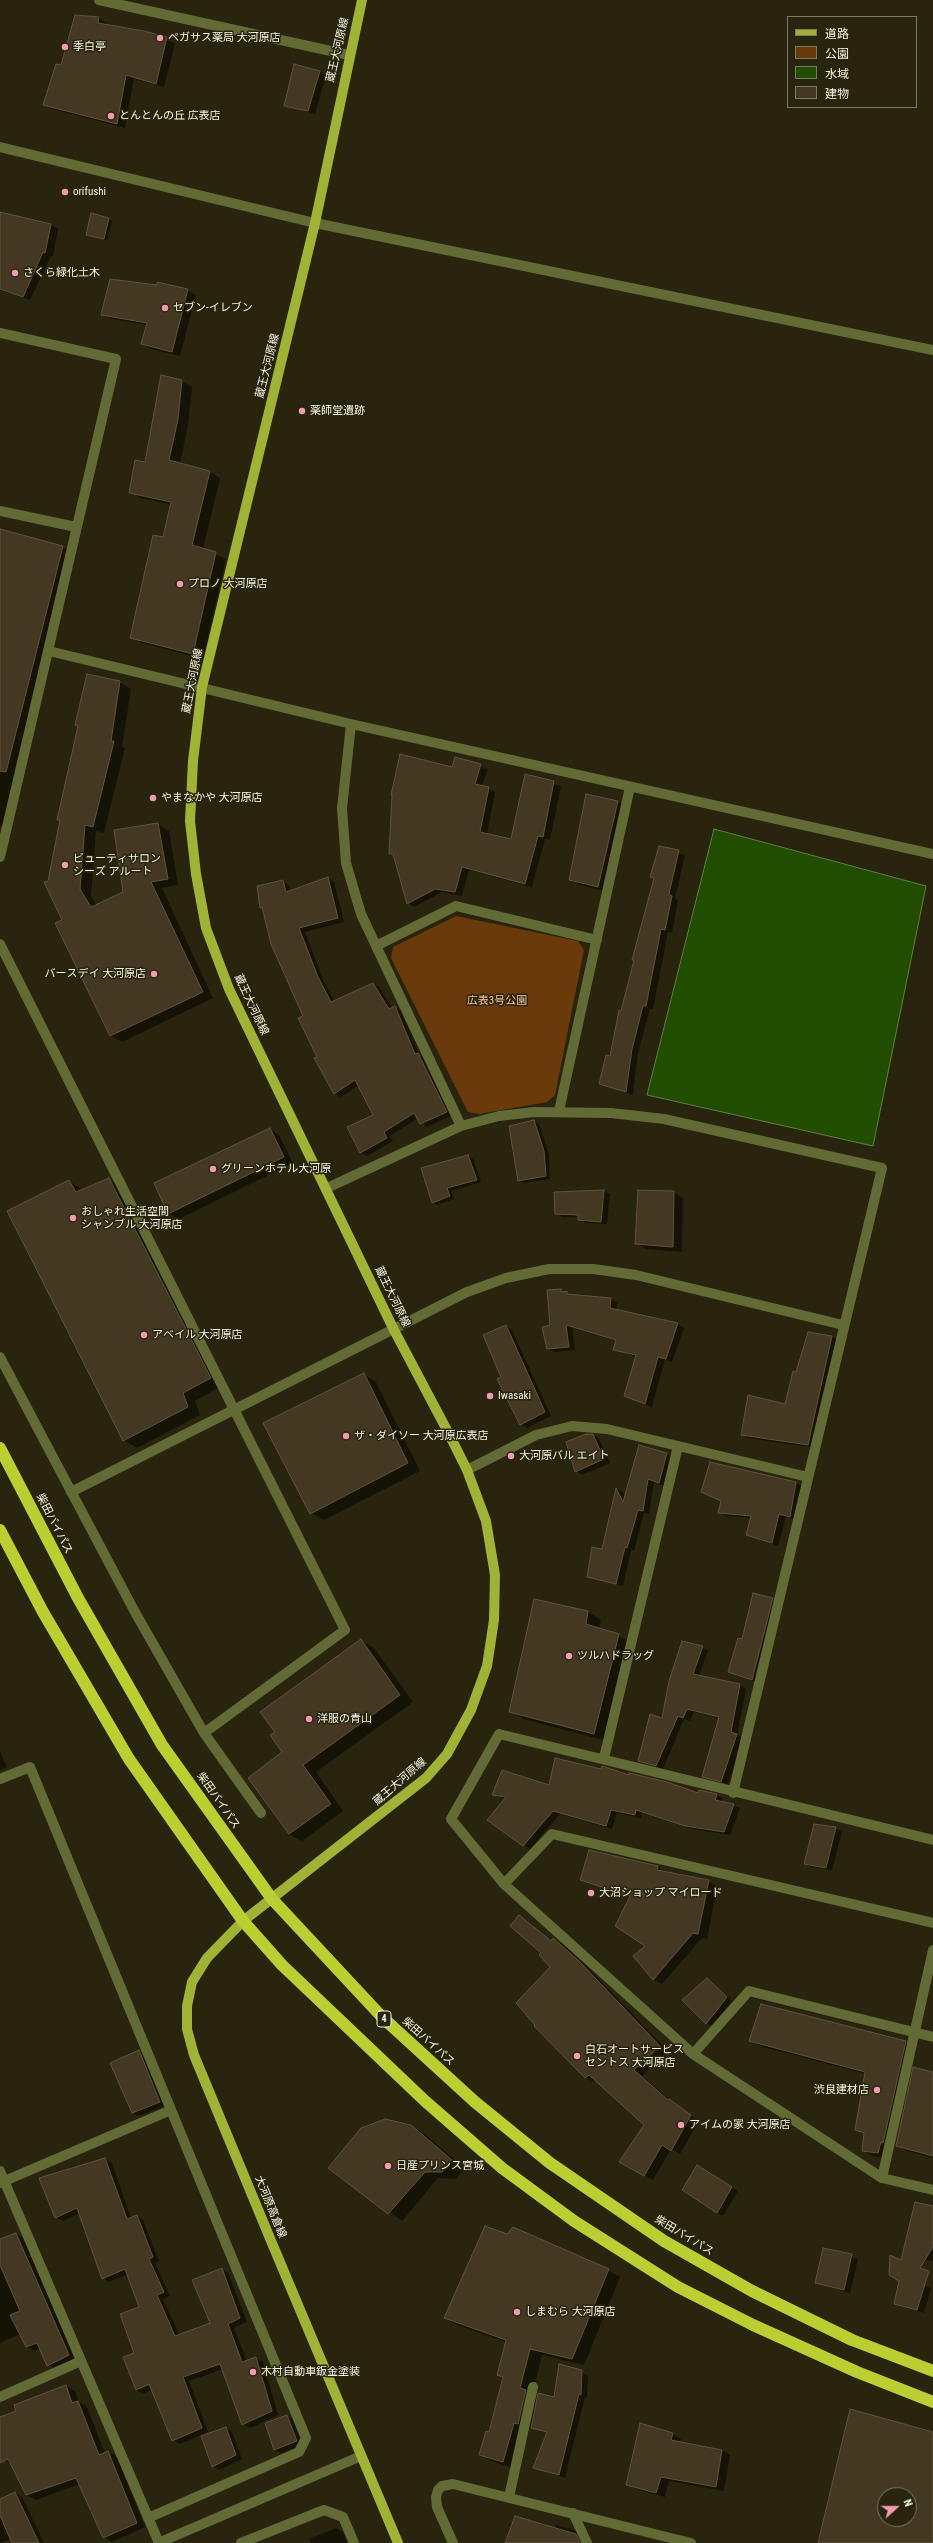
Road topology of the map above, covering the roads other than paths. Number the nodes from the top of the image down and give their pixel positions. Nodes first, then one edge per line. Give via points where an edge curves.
1 (99, 0) edge
2 (362, 0) edge
3 (349, 55) junction
4 (0, 147) edge
5 (315, 223) junction
6 (0, 333) edge
7 (933, 350) edge
8 (0, 511) edge
9 (76, 528) junction
10 (49, 651) junction
11 (202, 687) junction
12 (351, 724) junction
13 (630, 787) junction
14 (1, 844) edge
15 (933, 854) edge
16 (0, 856) edge
17 (597, 940) junction
18 (0, 944) edge
19 (376, 946) junction
20 (559, 1111) junction
21 (461, 1126) junction
22 (327, 1188) junction
23 (843, 1325) junction
24 (394, 1330) junction
25 (0, 1356) edge
26 (234, 1410) junction
27 (678, 1446) junction
28 (0, 1448) edge
29 (466, 1470) junction
30 (808, 1476) junction
31 (71, 1492) junction
32 (0, 1530) edge
33 (204, 1733) junction
34 (604, 1758) junction
35 (0, 1779) edge
36 (733, 1793) junction
37 (261, 1813) dead end
38 (933, 1840) edge
39 (504, 1884) junction
40 (272, 1898) junction
41 (243, 1921) junction
42 (933, 1923) edge
43 (933, 1950) edge
44 (916, 2033) junction
45 (933, 2037) edge
46 (693, 2054) junction
47 (171, 2110) junction
48 (0, 2171) edge
49 (882, 2178) junction
50 (2, 2182) edge
51 (933, 2190) edge
52 (81, 2362) junction
53 (933, 2371) edge
54 (533, 2387) dead end
55 (0, 2397) edge
56 (933, 2402) edge
57 (361, 2456) junction
58 (509, 2497) junction
59 (573, 2513) junction
60 (148, 2518) junction
61 (158, 2543) edge
62 (241, 2543) edge
63 (354, 2543) edge
64 (398, 2543) edge
65 (453, 2543) edge
66 (586, 2543) edge
67 (691, 2543) edge

1 - 3 street
2 - 3 main road, 蔵王大河原線
3 - 5 main road, 蔵王大河原線
4 - 5 street
5 - 7 street
5 - 11 main road, 蔵王大河原線
6 - 9 street via 116,359
8 - 9 street
9 - 10 street
10 - 11 street
10 - 14 street
11 - 12 street
11 - 22 main road, 蔵王大河原線 via 193,761 190,821 206,928 229,989
12 - 13 street
12 - 19 street via 342,808 346,863 361,914
13 - 15 street
13 - 17 street
14 - 16 street
17 - 19 street via 456,906
17 - 20 street
18 - 26 street
19 - 21 street
20 - 21 street via 499,1116
20 - 23 street via 664,1119 882,1168
21 - 22 street
22 - 24 main road, 蔵王大河原線
23 - 24 street via 636,1276 593,1269 549,1269 506,1278 467,1292
23 - 30 street
24 - 26 street
24 - 29 main road, 蔵王大河原線
25 - 31 street
26 - 31 street
26 - 33 street via 345,1630
27 - 29 street via 607,1429 572,1426 536,1435
27 - 30 street
27 - 34 street
28 - 40 highway, 柴田バイパス / 4 via 78,1598 162,1745
29 - 40 main road, 蔵王大河原線 via 486,1521 495,1575 494,1620 487,1666 471,1710 447,1754 426,1778
30 - 36 street
31 - 33 street via 136,1614
32 - 41 highway via 43,1612 129,1759
33 - 37 street
34 - 36 street
34 - 39 street via 499,1734 451,1819
35 - 47 street via 30,1766
36 - 38 street
39 - 42 street via 552,1834
39 - 46 street
40 - 41 main road, 大河原高倉線
40 - 53 highway, 柴田バイパス / 4 via 382,2017 476,2102 550,2163 664,2241 752,2291 852,2340
41 - 56 highway via 282,1965 425,2101 502,2168 574,2221 678,2287 746,2322 857,2372
41 - 57 main road, 大河原高倉線 via 207,1958 192,1982 186,2030 194,2055
43 - 44 street
44 - 45 street
44 - 46 street via 748,1991
44 - 49 street
46 - 49 street
47 - 50 street
47 - 60 street via 306,2438 299,2452
48 - 50 street
49 - 51 street
50 - 52 street
52 - 55 street
52 - 60 street
54 - 58 street
57 - 61 street
57 - 64 main road, 大河原高倉線
58 - 59 street
58 - 65 street via 453,2484 442,2486 438,2490 437,2507
59 - 66 street
59 - 67 street
60 - 61 street
62 - 63 street via 324,2510 343,2517

